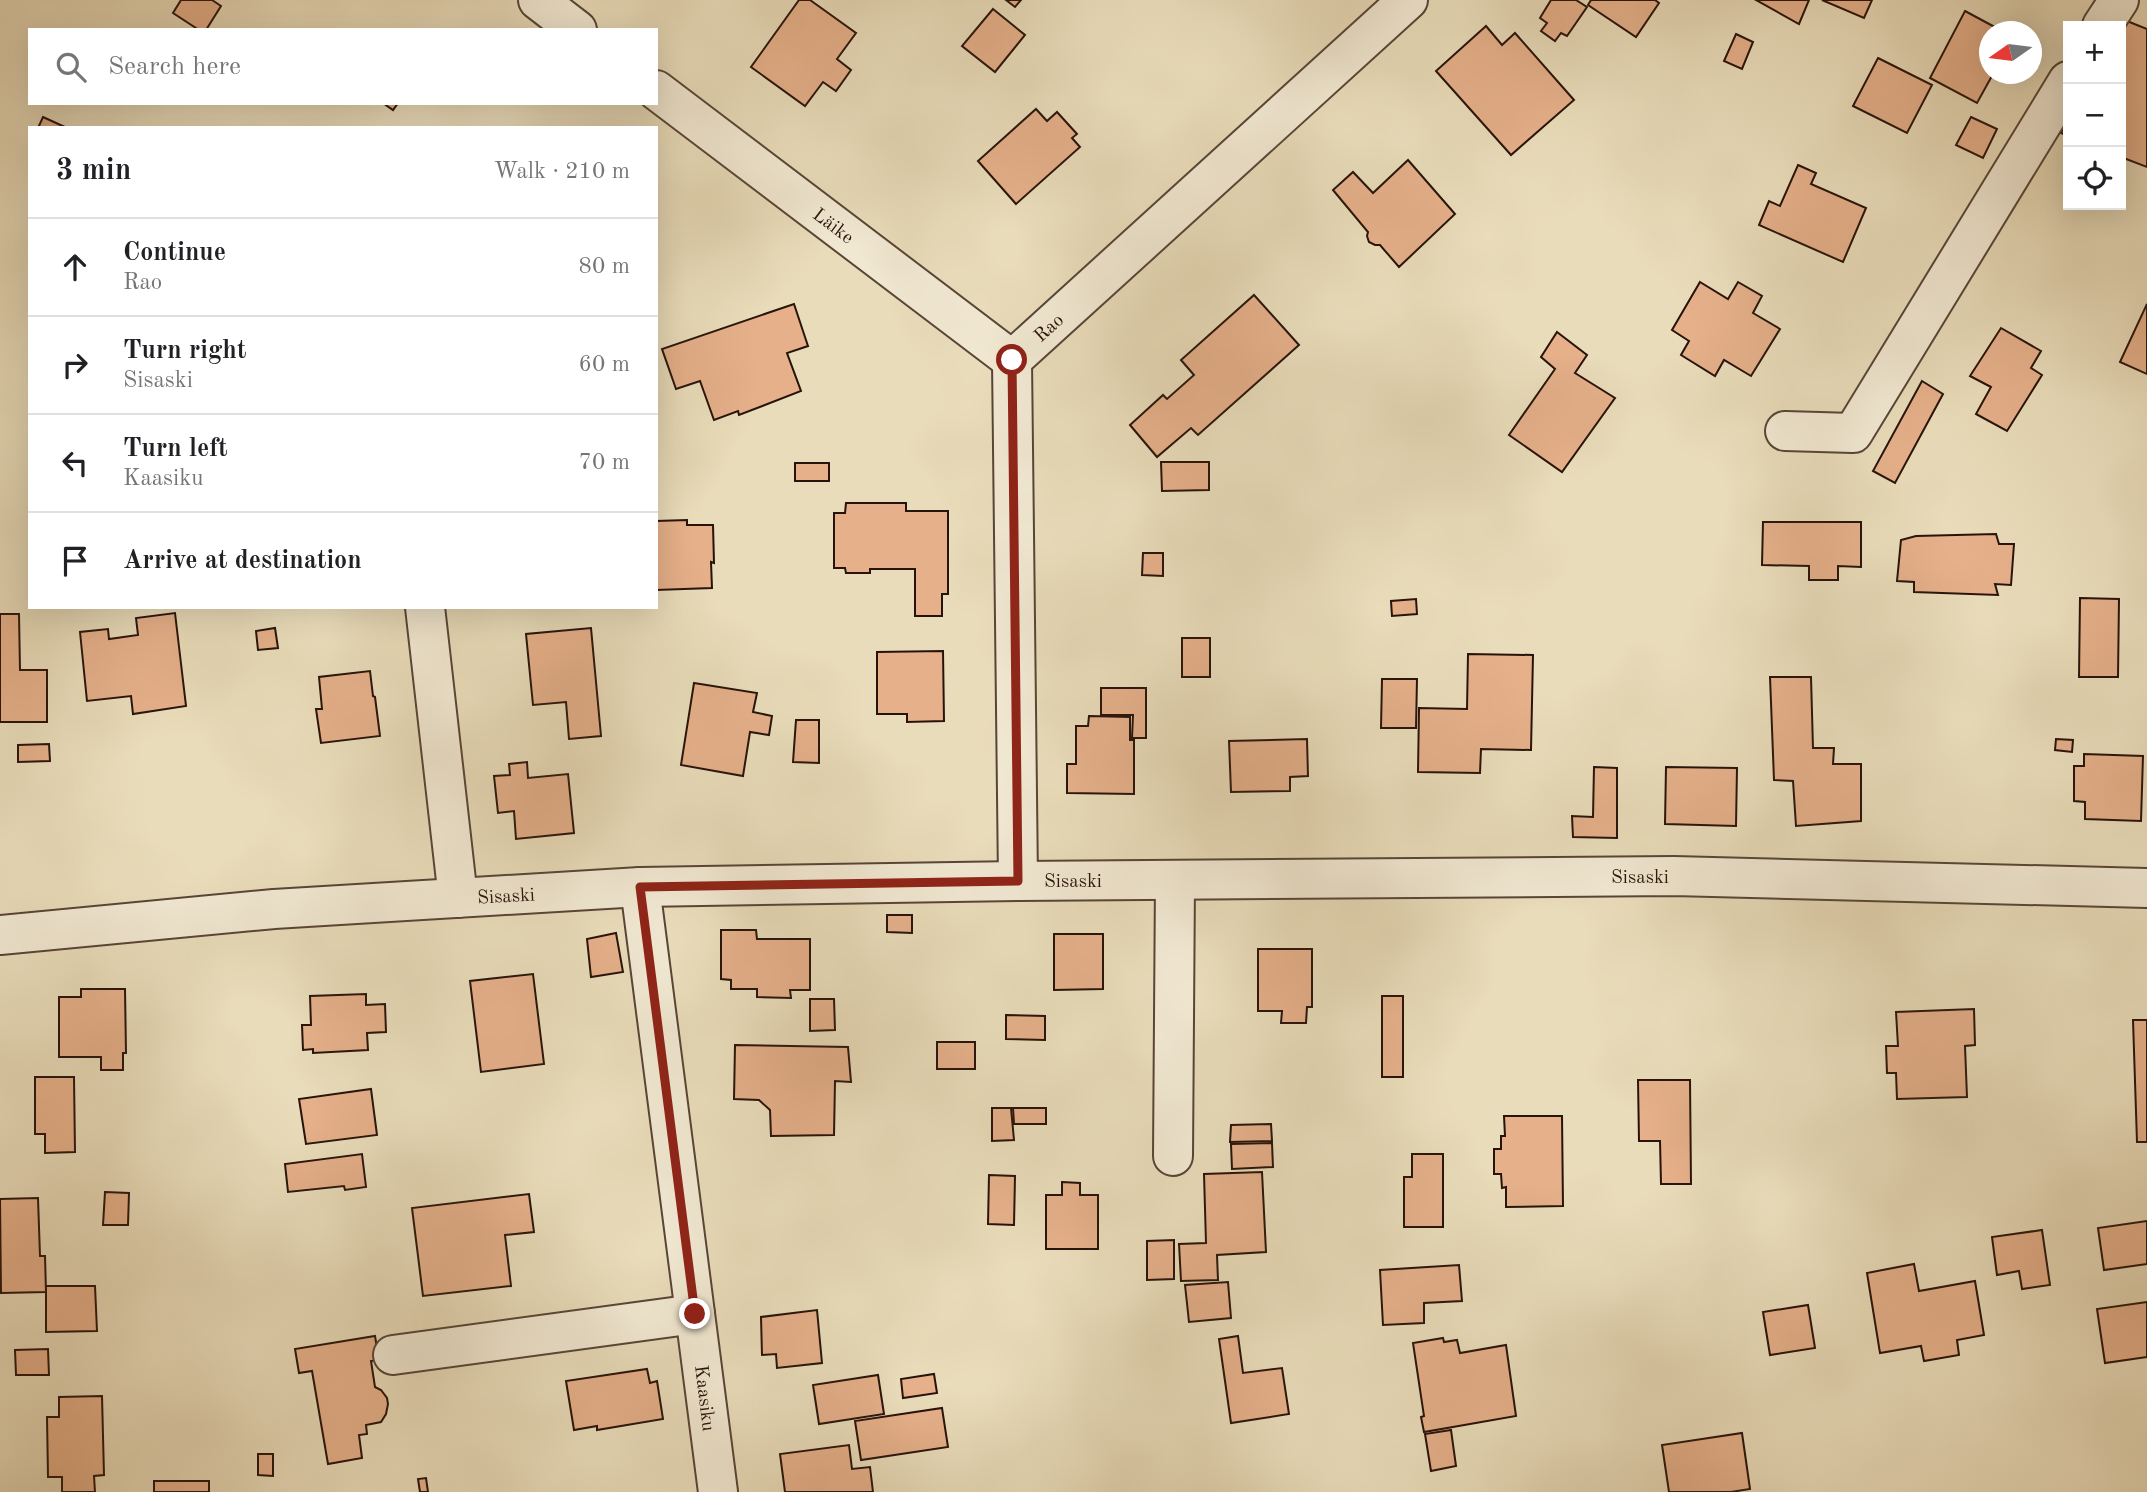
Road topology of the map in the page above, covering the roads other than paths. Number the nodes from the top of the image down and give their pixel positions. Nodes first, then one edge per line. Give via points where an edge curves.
1 (538, 0) edge
2 (1408, 0) edge
3 (2119, 0) edge
4 (2105, 21) edge
5 (574, 28) edge
6 (2066, 84) edge
7 (658, 92) edge
8 (1012, 360) junction
9 (1785, 431) dead end
10 (425, 609) edge
11 (1175, 880) junction
12 (1018, 881) junction
13 (640, 887) junction
14 (2147, 888) edge
15 (458, 898) junction
16 (0, 935) edge
17 (1172, 1156) dead end
18 (695, 1314) junction
19 (393, 1355) dead end
20 (718, 1492) edge

1 - 5 street
2 - 8 street, Rao
3 - 4 street
6 - 9 street via 1853,433
7 - 8 street, Läike
8 - 12 street
10 - 15 street
11 - 12 street, Sisaski
11 - 14 street, Sisaski via 1674,876
11 - 17 street
12 - 13 street, Sisaski
13 - 15 street, Sisaski
13 - 18 street, Kaasiku
15 - 16 street, Sisaski via 274,909
18 - 19 street
18 - 20 street, Kaasiku

